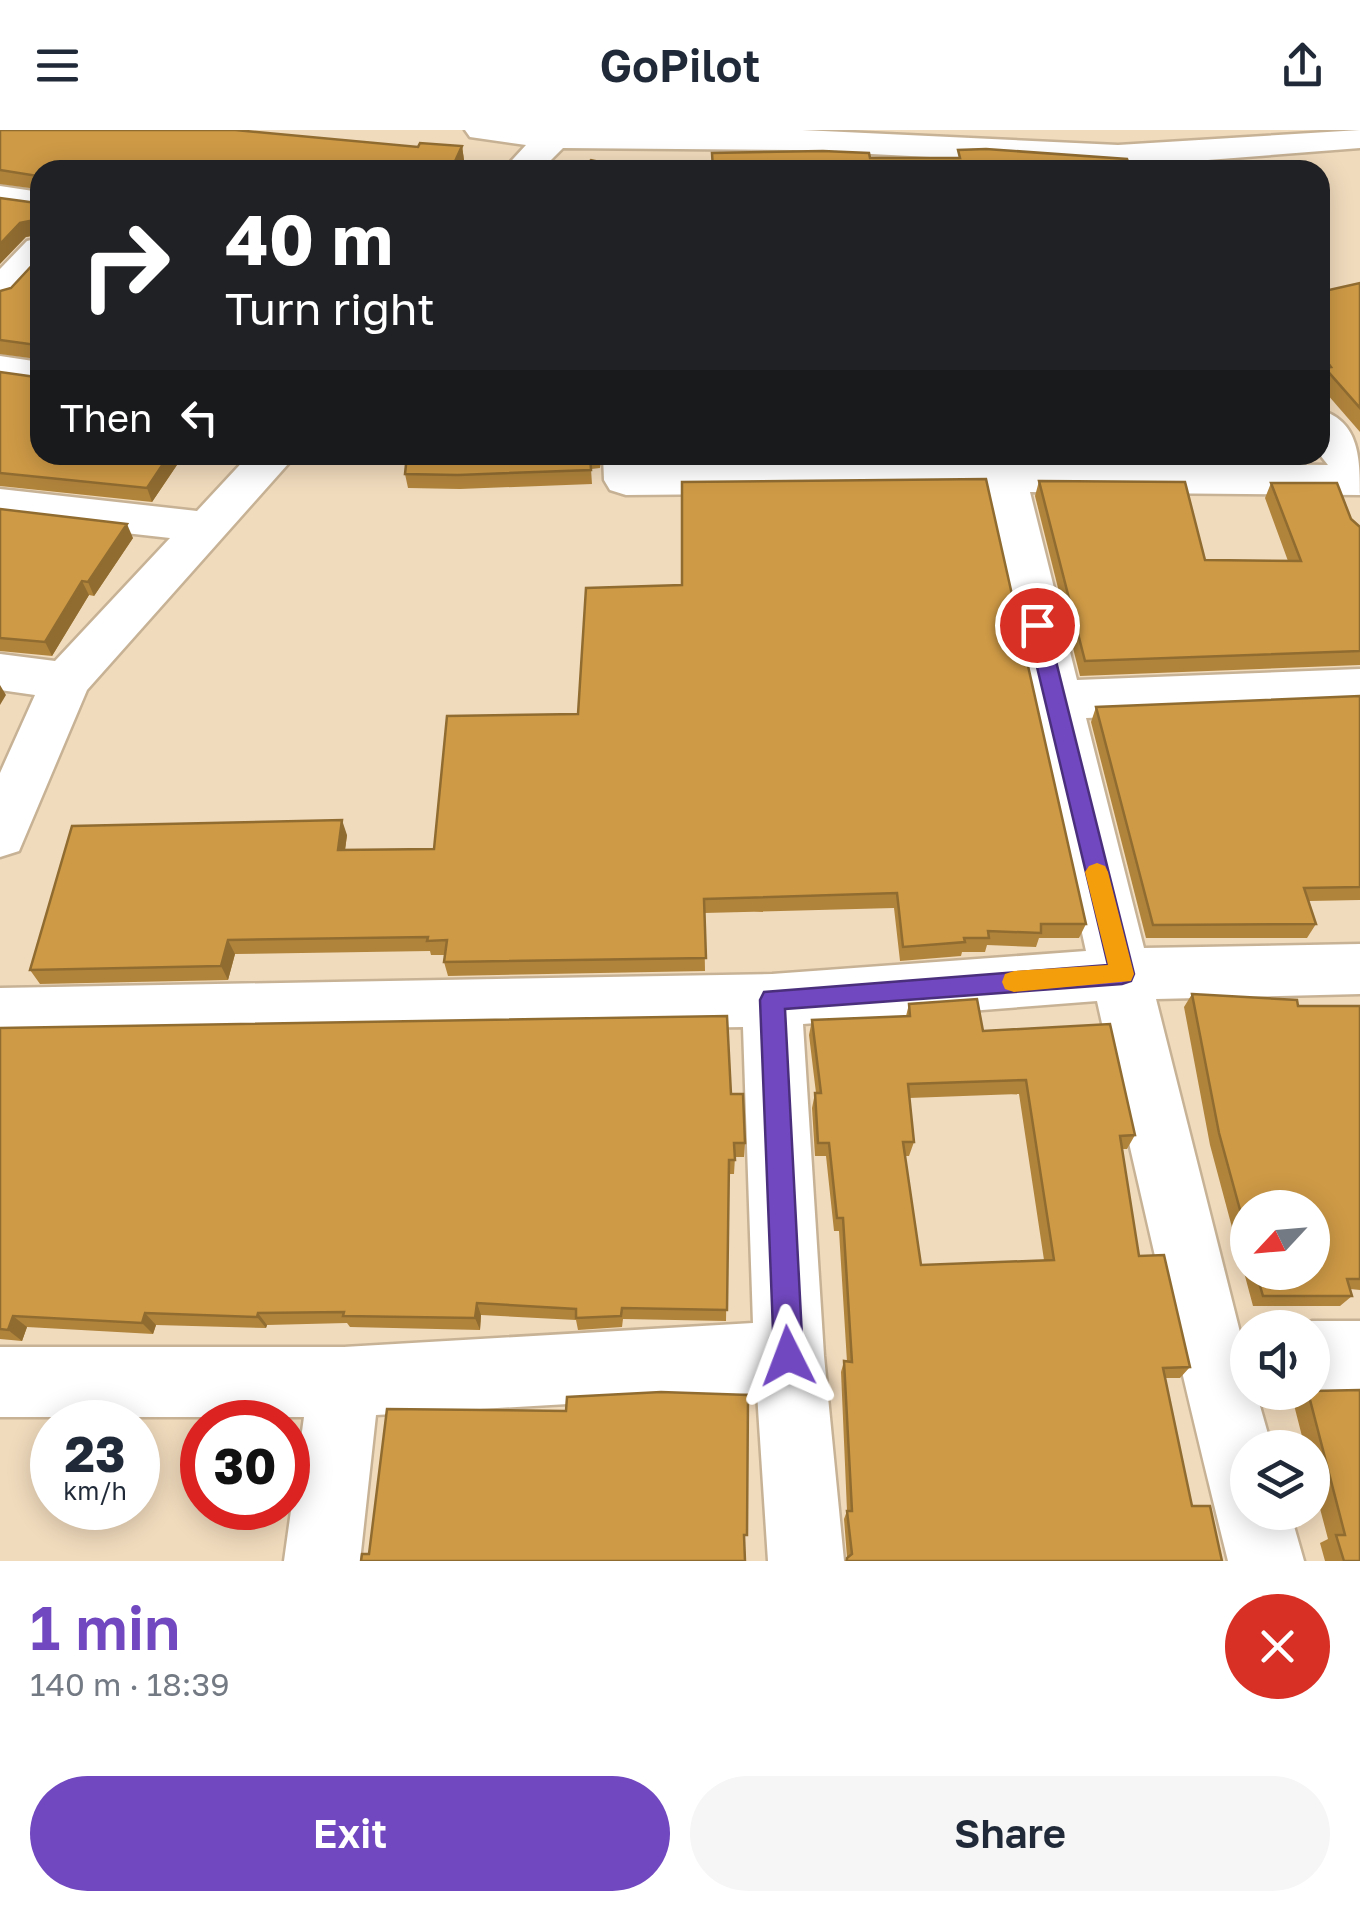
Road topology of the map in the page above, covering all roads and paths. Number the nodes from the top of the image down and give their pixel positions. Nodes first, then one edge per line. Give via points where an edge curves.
1 (482, 130) edge
2 (554, 138) junction
3 (1360, 138) edge
4 (921, 158) edge
5 (531, 160) edge
6 (1002, 160) edge
7 (1152, 160) edge
8 (0, 198) edge
9 (30, 202) edge
10 (30, 259) edge
11 (0, 292) edge
12 (0, 370) edge
13 (30, 374) edge
14 (1330, 438) edge
15 (264, 465) edge
16 (626, 465) edge
17 (1001, 466) edge
18 (1360, 479) edge
19 (0, 504) edge
20 (205, 527) junction
21 (0, 672) edge
22 (66, 681) junction
23 (1360, 688) edge
24 (1054, 700) junction
25 (0, 835) edge
26 (1360, 969) edge
27 (1122, 974) junction
28 (772, 1000) junction
29 (0, 1014) edge
30 (1229, 1355) edge
31 (788, 1356) junction
32 (1330, 1356) edge
33 (1360, 1356) edge
34 (0, 1382) edge
35 (344, 1382) junction
36 (1239, 1430) edge
37 (1258, 1530) edge
38 (322, 1561) edge
39 (806, 1561) edge
40 (1266, 1561) edge

1 - 2 street
2 - 4 street via 793,140
2 - 5 street
3 - 7 street
4 - 6 street
8 - 9 street
10 - 11 street
12 - 13 street
14 - 18 street
15 - 20 street
16 - 17 street via 626,480
17 - 18 street
17 - 24 street
19 - 20 street
20 - 22 street
21 - 22 street
22 - 25 street
23 - 24 street
24 - 27 street
26 - 27 street
27 - 28 street
27 - 30 street
28 - 29 street
28 - 31 street
30 - 36 street
31 - 35 street
31 - 39 street
32 - 33 street
34 - 35 street
35 - 38 street
37 - 40 street

